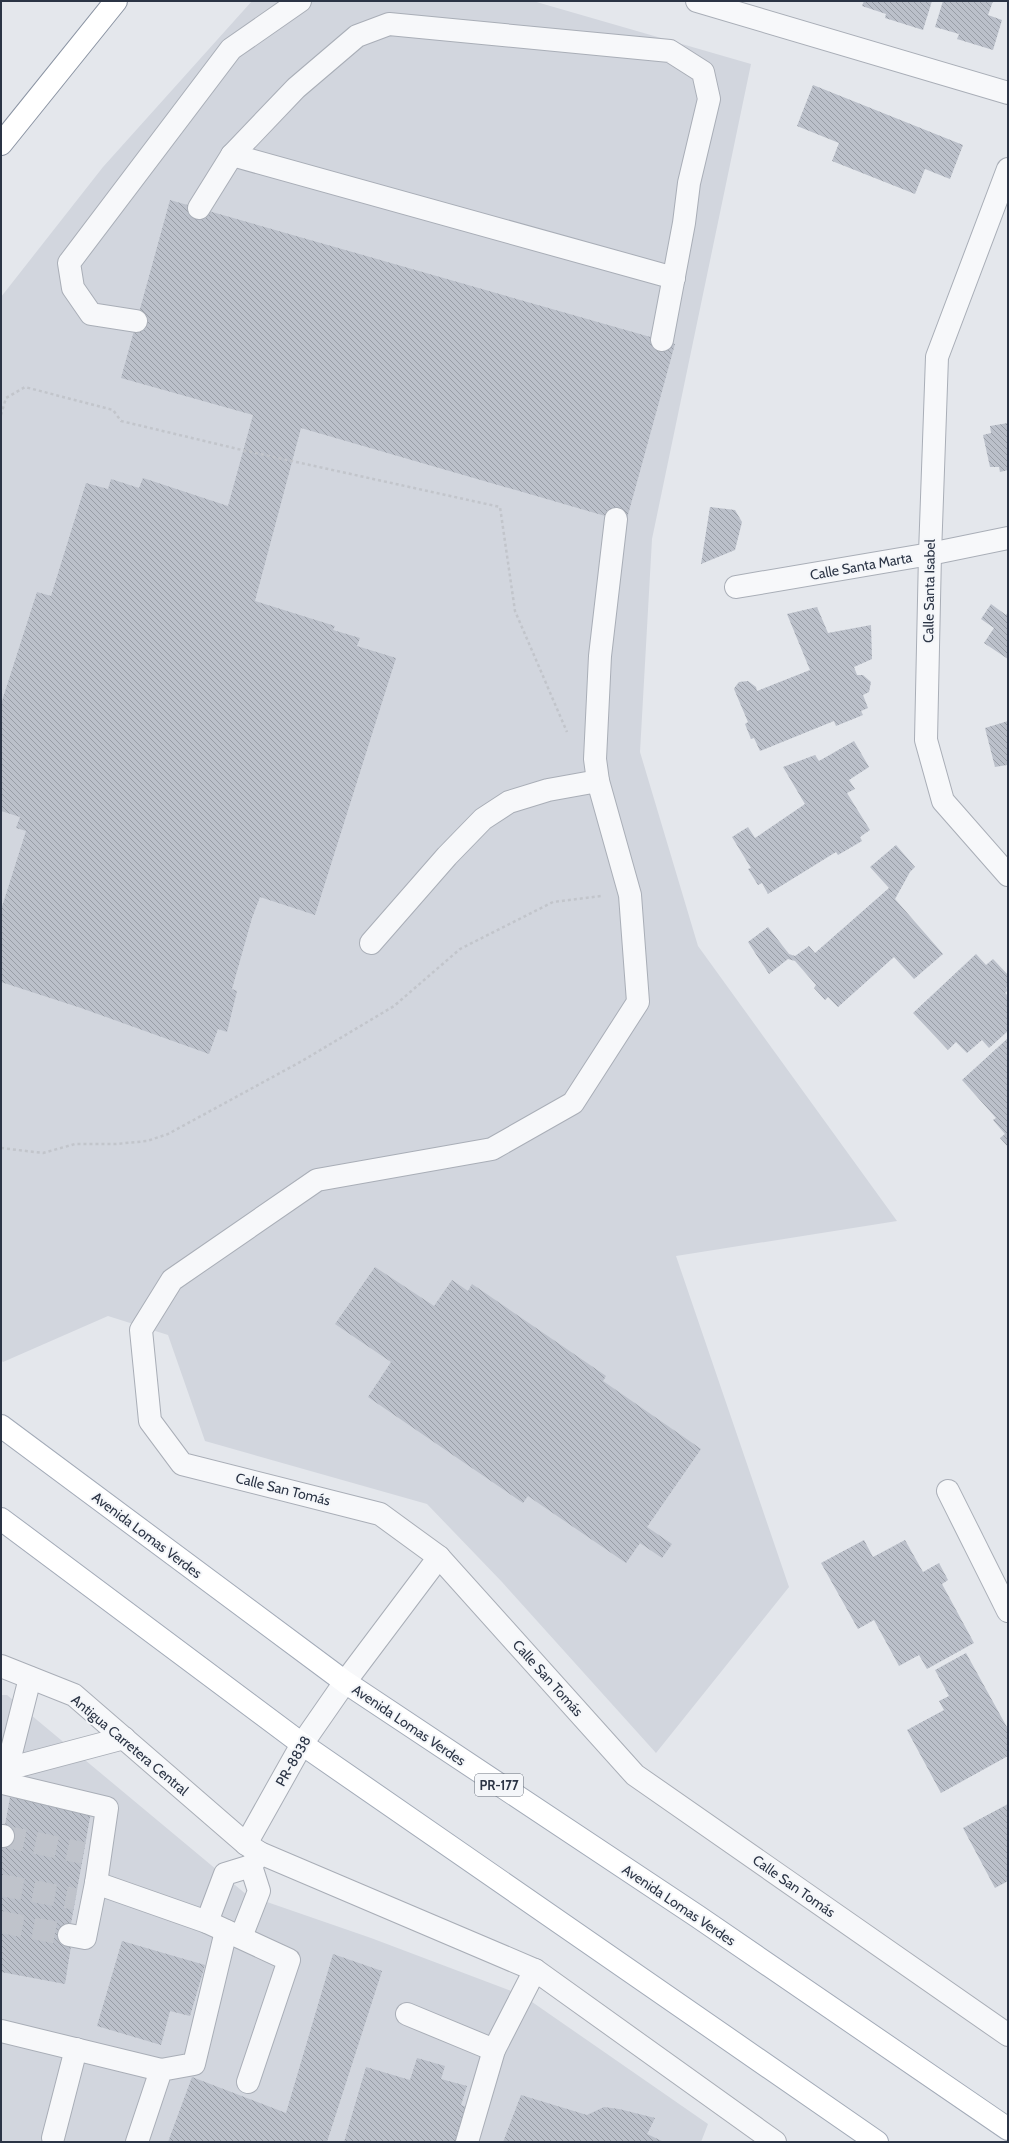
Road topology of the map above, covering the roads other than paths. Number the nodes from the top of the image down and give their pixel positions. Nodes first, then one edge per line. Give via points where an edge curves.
1 (116, 1) edge
2 (300, 1) edge
3 (697, 1) edge
4 (1008, 93) edge
5 (1, 144) edge
6 (232, 155) junction
7 (1008, 169) edge
8 (199, 208) dead end
9 (674, 278) junction
10 (136, 321) dead end
11 (662, 340) dead end
12 (616, 519) dead end
13 (1008, 538) edge
14 (930, 554) junction
15 (736, 587) dead end
16 (598, 781) junction
17 (1008, 874) edge
18 (371, 943) dead end
19 (1, 1426) edge
20 (948, 1491) dead end
21 (1, 1519) edge
22 (439, 1557) junction
23 (1008, 1611) edge
24 (1, 1666) edge
25 (30, 1678) junction
26 (345, 1682) junction
27 (124, 1738) junction
28 (302, 1744) junction
29 (5, 1768) edge
30 (252, 1854) junction
31 (88, 1895) junction
32 (224, 1930) junction
33 (69, 1934) tunnel mouth
34 (535, 1970) junction
35 (407, 2014) dead end
36 (1, 2031) edge
37 (1008, 2035) edge
38 (76, 2049) junction
39 (494, 2050) junction
40 (161, 2070) junction
41 (248, 2082) dead end
42 (1008, 2129) edge
43 (53, 2138) dead end
44 (137, 2142) edge
45 (467, 2142) edge
46 (775, 2142) edge
47 (877, 2142) edge

1 - 5 main road
2 - 10 street via 231,49 69,262 73,288 91,314
3 - 4 street
6 - 8 street
6 - 9 street
6 - 9 street via 296,88 356,36 389,24 670,51 703,72 709,99 689,184
7 - 14 street, Calle Santa Isabel via 937,357
9 - 11 street
12 - 16 street via 600,656 595,759
13 - 14 street, Calle Santa Marta
14 - 15 street, Calle Santa Marta
14 - 17 street, Calle Santa Isabel via 926,740 943,801
16 - 18 street via 548,790 509,802 484,819 447,856
16 - 22 street, Calle San Tomás via 630,895 638,1002 573,1103 492,1149 317,1180 172,1280 141,1330 150,1421 182,1464 380,1514
19 - 26 main road, Avenida Lomas Verdes / PR-177
20 - 23 street
21 - 28 main road
22 - 26 street, PR-8838
22 - 37 street, Calle San Tomás via 635,1775
24 - 25 street, Antigua Carretera Central
25 - 27 street, Antigua Carretera Central via 74,1695
25 - 29 street
26 - 28 street, PR-8838 / PR-8838
26 - 42 main road, Avenida Lomas Verdes / PR-177 via 697,1916
27 - 29 street
27 - 30 street, Antigua Carretera Central
28 - 30 street, PR-8838 / PR-8838
28 - 47 main road
29 - 31 street via 107,1808 91,1854
30 - 32 street via 225,1874
30 - 32 street via 259,1891
30 - 34 street
31 - 32 street
31 - 33 street via 85,1938
32 - 40 street via 194,2064
32 - 41 street via 289,1960
34 - 39 street
34 - 46 street
35 - 39 street
36 - 38 street
38 - 40 street
38 - 43 street
39 - 45 street
40 - 44 street

